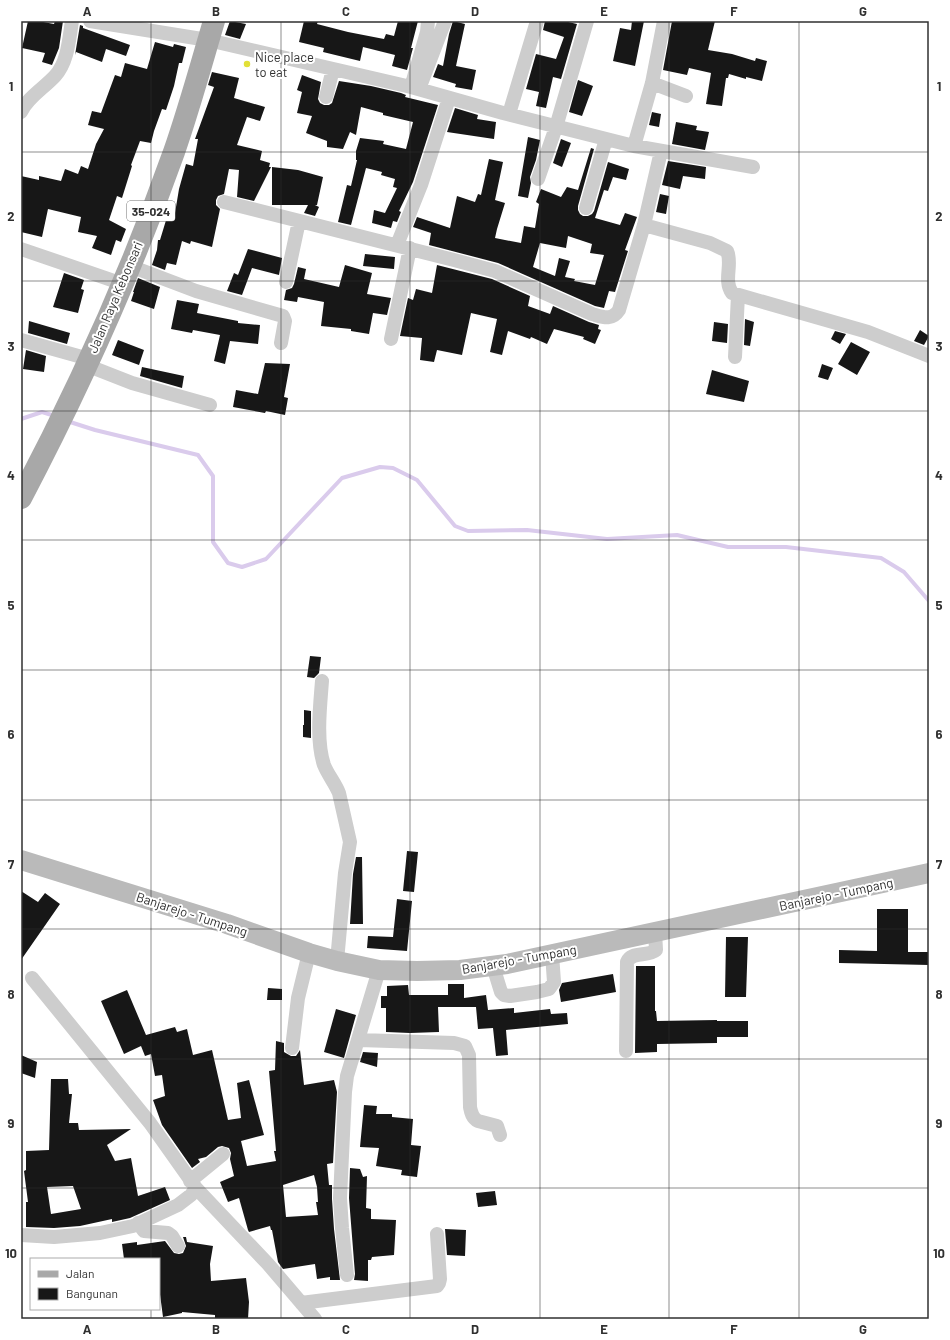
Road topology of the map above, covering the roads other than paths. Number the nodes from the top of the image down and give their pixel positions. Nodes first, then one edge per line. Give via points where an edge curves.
1 (72, 21) edge
2 (90, 21) edge
3 (428, 21) edge
4 (444, 21) edge
5 (536, 21) edge
6 (587, 21) edge
7 (664, 21) edge
8 (211, 30) edge
9 (333, 69) junction
10 (652, 83) junction
11 (415, 88) junction
12 (686, 96) dead end
13 (326, 97) dead end
14 (449, 98) junction
15 (21, 112) edge
16 (509, 114) junction
17 (556, 127) junction
18 (606, 139) junction
19 (634, 146) junction
20 (661, 151) junction
21 (753, 167) dead end
22 (538, 179) dead end
23 (224, 202) dead end
24 (586, 208) dead end
25 (299, 221) junction
26 (644, 225) junction
27 (403, 247) junction
28 (21, 249) edge
29 (126, 275) junction
30 (286, 282) dead end
31 (738, 295) junction
32 (391, 339) dead end
33 (21, 340) edge
34 (281, 343) dead end
35 (929, 356) edge
36 (735, 357) dead end
37 (88, 362) junction
38 (210, 405) dead end
39 (21, 498) edge
40 (322, 681) dead end
41 (21, 860) edge
42 (929, 873) edge
43 (655, 932) junction
44 (309, 953) junction
45 (552, 954) junction
46 (337, 961) junction
47 (494, 966) junction
48 (380, 970) junction
49 (32, 978) dead end
50 (359, 1040) junction
51 (292, 1048) dead end
52 (626, 1051) dead end
53 (500, 1135) dead end
54 (223, 1154) dead end
55 (192, 1188) junction
56 (138, 1223) junction
57 (437, 1234) dead end
58 (21, 1235) edge
59 (178, 1246) dead end
60 (347, 1275) dead end
61 (301, 1303) junction
62 (315, 1319) edge

1 - 15 street via 64,61 56,75
2 - 8 street
3 - 11 street
4 - 11 street
5 - 16 street
6 - 17 street
7 - 10 street
8 - 9 street
8 - 29 main road, Jalan Raya Kebonsari / 35-024 via 174,151
9 - 11 street
9 - 13 street
10 - 12 street
10 - 19 street
11 - 14 street
14 - 16 street
14 - 27 street
16 - 17 street
17 - 18 street
17 - 22 street
18 - 19 street
18 - 24 street
19 - 20 street
20 - 21 street
20 - 26 street
23 - 25 street
25 - 27 street
25 - 30 street
26 - 27 street via 619,310 609,318 592,314 495,271
26 - 31 street via 710,243 727,251 730,261 728,285 732,293
27 - 32 street
28 - 29 street
29 - 34 street via 196,291 283,316 285,321
29 - 37 main road, Jalan Raya Kebonsari / 35-024
31 - 35 street via 868,332
31 - 36 street
33 - 37 street
37 - 38 street via 132,383
37 - 39 main road, Jalan Raya Kebonsari / 35-024
40 - 46 street via 322,757 337,786 350,842
41 - 44 main road, Banjarejo - Tumpang via 227,924
42 - 43 main road, Banjarejo - Tumpang
43 - 45 main road, Banjarejo - Tumpang
43 - 52 street via 654,952 633,956 627,962
44 - 46 main road, Banjarejo - Tumpang
44 - 51 street via 298,998
45 - 47 main road, Banjarejo - Tumpang
45 - 47 street via 554,982 549,989 537,992 504,995
46 - 48 main road, Banjarejo - Tumpang
47 - 48 main road, Banjarejo - Tumpang via 448,971
48 - 50 street
49 - 55 street via 150,1123
50 - 53 street via 454,1043 465,1046 469,1051 472,1115 478,1121 497,1126
50 - 60 street via 347,1076 344,1106 340,1198
54 - 55 street
55 - 56 street via 178,1204
55 - 61 street via 268,1264
56 - 58 street via 100,1232 54,1237
56 - 59 street via 144,1231 168,1233
57 - 61 street via 440,1283 437,1286
61 - 62 street

